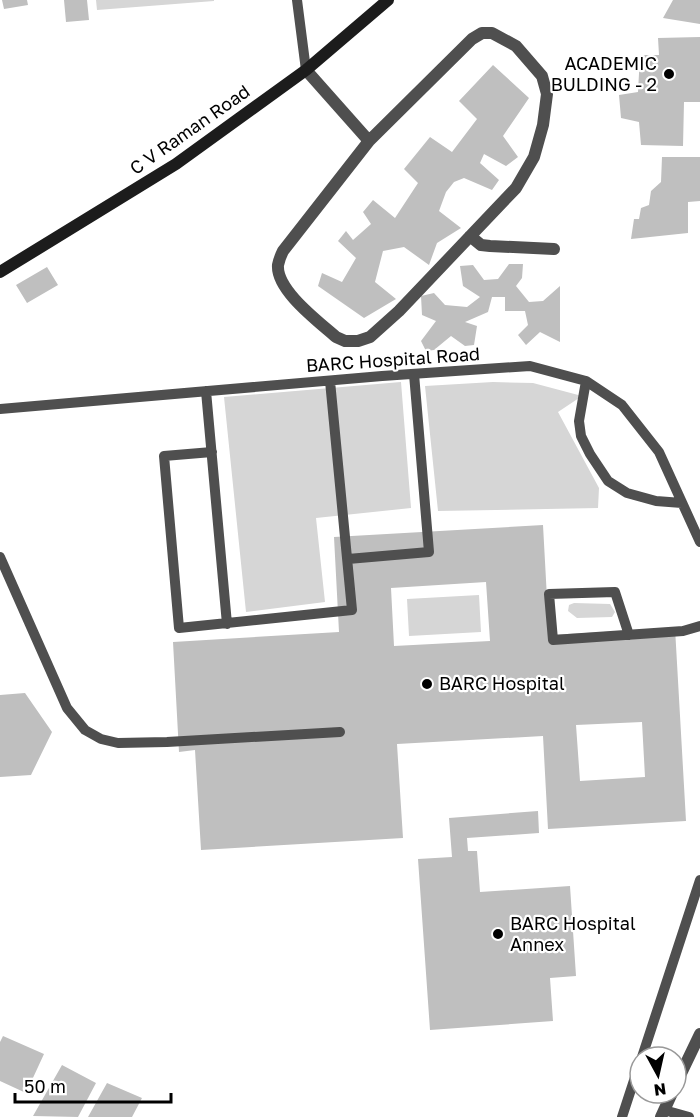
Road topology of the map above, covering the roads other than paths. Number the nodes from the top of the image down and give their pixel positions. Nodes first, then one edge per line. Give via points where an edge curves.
1 (297, 0) edge
2 (388, 0) edge
3 (306, 70) junction
4 (369, 141) junction
5 (470, 236) junction
6 (554, 249) dead end
7 (0, 273) edge
8 (414, 374) junction
9 (330, 381) junction
10 (586, 381) junction
11 (206, 391) junction
12 (0, 409) edge
13 (212, 452) junction
14 (682, 503) junction
15 (700, 542) edge
16 (0, 557) edge
17 (348, 559) junction
18 (226, 624) junction
19 (700, 626) edge
20 (629, 635) junction
21 (339, 732) dead end
22 (700, 880) edge
23 (700, 1034) edge
24 (646, 1045) edge
25 (688, 1059) edge
26 (628, 1099) edge
27 (662, 1113) edge
28 (622, 1117) edge
29 (689, 1117) edge

1 - 3 lane
2 - 3 street, C V Raman Road
3 - 4 street
3 - 7 street, C V Raman Road via 176,164
4 - 5 street via 472,39 492,33 516,46 542,76 547,94 543,125 534,157 516,188
4 - 5 street via 283,251 278,264 288,292 336,337 358,341 370,337 399,310
5 - 6 street via 481,245
8 - 9 lane, BARC Hospital Road
8 - 10 lane, BARC Hospital Road via 530,366
8 - 17 lane via 429,552
9 - 11 lane, BARC Hospital Road
9 - 17 lane
10 - 14 lane, BARC Hospital Road via 622,405 659,452
10 - 14 lane via 579,421 581,436 608,481 627,493
11 - 12 lane, BARC Hospital Road
11 - 13 lane
13 - 18 lane
13 - 18 lane via 164,456 179,628
14 - 15 lane, BARC Hospital Road
16 - 21 lane via 67,708 85,730 101,739 117,743 167,742
17 - 18 lane via 352,610
19 - 20 lane
20 - 20 lane via 553,640 549,594 615,592
22 - 24 lane
23 - 25 street
26 - 28 lane
27 - 29 lane

